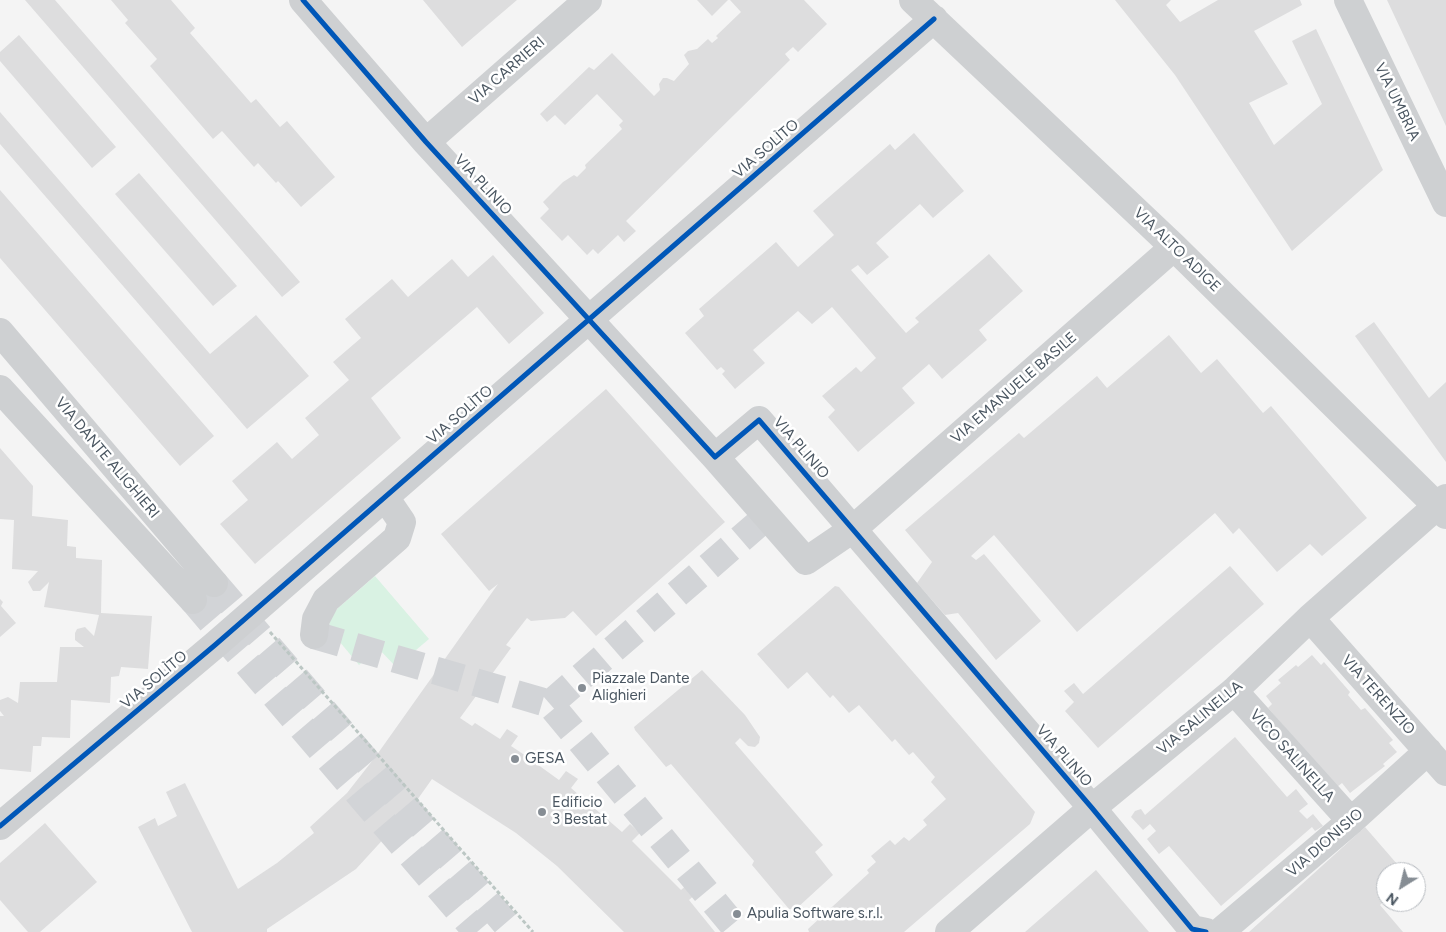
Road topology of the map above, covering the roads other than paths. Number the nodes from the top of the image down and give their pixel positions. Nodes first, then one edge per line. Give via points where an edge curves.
1 (302, 0) edge
2 (588, 0) edge
3 (913, 0) edge
4 (1348, 0) edge
5 (934, 19) junction
6 (426, 142) junction
7 (1446, 203) edge
8 (1174, 246) junction
9 (589, 319) junction
10 (0, 332) edge
11 (0, 390) edge
12 (715, 458) junction
13 (385, 497) junction
14 (1443, 506) edge
15 (853, 528) junction
16 (214, 584) tunnel mouth
17 (193, 600) tunnel mouth
18 (1310, 618) junction
19 (314, 634) dead end
20 (1234, 690) junction
21 (1428, 751) junction
22 (1446, 772) edge
23 (1092, 808) junction
24 (2, 821) edge
25 (1351, 821) junction
26 (949, 932) edge
27 (1206, 932) edge
28 (1220, 932) edge

1 - 6 street, VIA PLINIO
2 - 6 street, VIA CARRIERI
3 - 5 street, VIA ALTO ADIGE
4 - 7 street, VIA UMBRIA
5 - 8 street, VIA ALTO ADIGE
5 - 9 street, VIA SOLÌTO
6 - 9 street, VIA PLINIO
8 - 14 street, VIA ALTO ADIGE
8 - 15 street, VIA EMANUELE BASILE
9 - 12 street, VIA PLINIO
9 - 13 street, VIA SOLÌTO
10 - 16 street, VIA DANTE ALIGHIERI
11 - 17 street, VIA DANTE ALIGHIERI
12 - 15 street, VIA PLINIO via 806,561
12 - 15 street, VIA PLINIO via 759,420
13 - 19 street via 402,522 397,538 326,600 316,619
13 - 24 street, VIA SOLÌTO via 253,612
14 - 18 street, VIA SALINELLA
15 - 23 street, VIA PLINIO
18 - 20 street, VIA SALINELLA
18 - 21 street, VIA TERENZIO
20 - 23 street, VIA SALINELLA
20 - 25 street, VICO SALINELLA
21 - 22 street, VIA TERENZIO
21 - 25 street, VIA DIONISIO
23 - 26 street, VIA SALINELLA
23 - 27 street, VIA PLINIO via 1192,929
25 - 28 street, VIA DIONISIO

